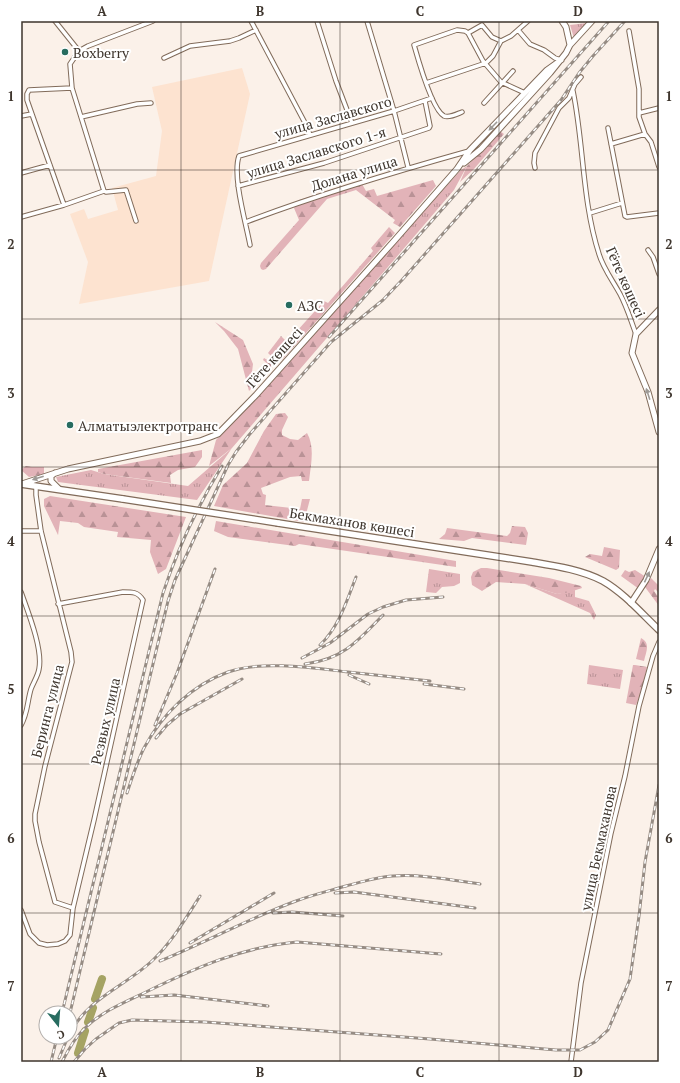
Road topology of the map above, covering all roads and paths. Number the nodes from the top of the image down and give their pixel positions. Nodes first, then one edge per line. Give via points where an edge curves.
1 (55, 21) edge
2 (153, 21) edge
3 (251, 21) edge
4 (317, 21) edge
5 (367, 21) edge
6 (528, 21) edge
7 (562, 21) edge
8 (592, 21) edge
9 (256, 30) junction
10 (518, 30) junction
11 (629, 31) dead end
12 (468, 33) junction
13 (501, 40) junction
14 (570, 45) junction
15 (79, 51) junction
16 (164, 58) dead end
17 (561, 60) junction
18 (486, 63) junction
19 (513, 71) dead end
20 (581, 77) dead end
21 (426, 83) junction
22 (503, 83) junction
23 (72, 88) junction
24 (573, 91) junction
25 (525, 93) junction
26 (432, 98) junction
27 (425, 101) junction
28 (151, 103) dead end
29 (484, 103) dead end
30 (659, 108) edge
31 (394, 111) junction
32 (462, 112) dead end
33 (639, 113) junction
34 (32, 114) junction
35 (21, 116) edge
36 (81, 117) junction
37 (352, 123) junction
38 (608, 128) dead end
39 (646, 134) junction
40 (310, 135) junction
41 (400, 137) junction
42 (611, 144) junction
43 (470, 150) junction
44 (50, 165) junction
45 (659, 167) edge
46 (408, 168) junction
47 (535, 168) dead end
48 (457, 169) junction
49 (21, 173) edge
50 (238, 186) junction
51 (104, 191) junction
52 (622, 203) junction
53 (64, 205) junction
54 (590, 213) junction
55 (659, 214) edge
56 (21, 217) edge
57 (136, 221) dead end
58 (246, 222) junction
59 (250, 245) dead end
60 (648, 250) dead end
61 (659, 274) edge
62 (659, 310) edge
63 (636, 334) junction
64 (659, 432) edge
65 (56, 473) junction
66 (21, 484) edge
67 (36, 487) junction
68 (60, 490) junction
69 (21, 531) edge
70 (41, 531) junction
71 (659, 549) edge
72 (21, 592) edge
73 (631, 603) junction
74 (58, 604) junction
75 (659, 630) edge
76 (659, 642) edge
77 (21, 724) edge
78 (73, 908) junction
79 (21, 910) edge
80 (571, 1062) edge

1 - 15 street
2 - 15 street
3 - 9 street
4 - 37 street
5 - 31 street
6 - 10 street
7 - 14 main road
8 - 14 main road, Гёте көшесі
9 - 16 street via 230,41 190,46
9 - 40 street
10 - 13 street
10 - 17 street via 530,44
11 - 33 street via 639,89
12 - 13 street via 482,25 492,37
12 - 18 street
12 - 21 street via 465,30 457,30 414,45
13 - 18 street via 493,56
14 - 17 main road, Гёте көшесі
15 - 23 street via 70,64
17 - 25 main road, Гёте көшесі
17 - 48 main road, Гёте көшесі via 481,149
18 - 21 street
18 - 22 street
19 - 22 street
20 - 24 street
21 - 26 street
22 - 25 street
22 - 29 street
23 - 34 street via 29,90 26,94
23 - 36 street
24 - 47 street via 559,108 535,153
24 - 54 street, Гёте көшесі
25 -> 43 main road, Гёте көшесі
26 - 27 street, улица Заславского
26 - 32 street via 446,117
27 - 31 street, улица Заславского
27 - 41 street, улица Заславского 1-я via 430,128
28 - 36 street
30 - 33 street
31 - 37 street, улица Заславского
31 - 41 street
33 - 39 street
34 - 35 street
34 - 44 street
36 - 51 street
37 - 40 street, улица Заславского
38 - 42 street
39 - 42 street
39 - 45 street
40 - 50 street, улица Заславского via 239,156
41 - 46 street
41 - 50 street, улица Заславского 1-я via 324,163
42 - 52 street
43 - 46 street, Долана улица
43 - 48 main road, Гёте көшесі
44 - 49 street
44 - 53 street
46 - 58 street, Долана улица via 297,202
48 - 65 main road, Гёте көшесі via 256,395 218,434 200,441
50 - 58 street
51 - 53 street
51 - 57 street via 126,190
52 - 54 street
52 - 55 street via 627,217
53 - 56 street
54 - 63 street, Гёте көшесі via 604,268 621,296
58 - 59 street
60 - 61 street
62 - 63 main road
64 -> 63 main road, Гёте көшесі via 648,392 632,354
65 -> 66 main road, Гёте көшесі
65 - 68 main road via 51,476 50,481
66 - 67 main road, Бекмаханов көшесі
67 - 68 main road, Бекмаханов көшесі
67 - 70 street, Беринга улица
68 - 73 main road, Бекмаханов көшесі, bridge via 532,562 572,570 603,581
69 - 70 street
70 - 74 street, Беринга улица
73 -> 71 main road via 646,580
72 - 77 street, Беринга улица via 40,661 26,716
73 - 75 main road, Бекмаханов көшесі
74 - 78 street, Беринга улица via 72,662 45,766 35,820 55,902
74 - 78 street, Резвых улица via 124,592 134,592 143,600
76 - 80 street, улица Бекмаханова via 639,706 611,834 581,983
78 - 79 street, Резвых улица via 70,935 58,944 47,945 39,943 30,934

